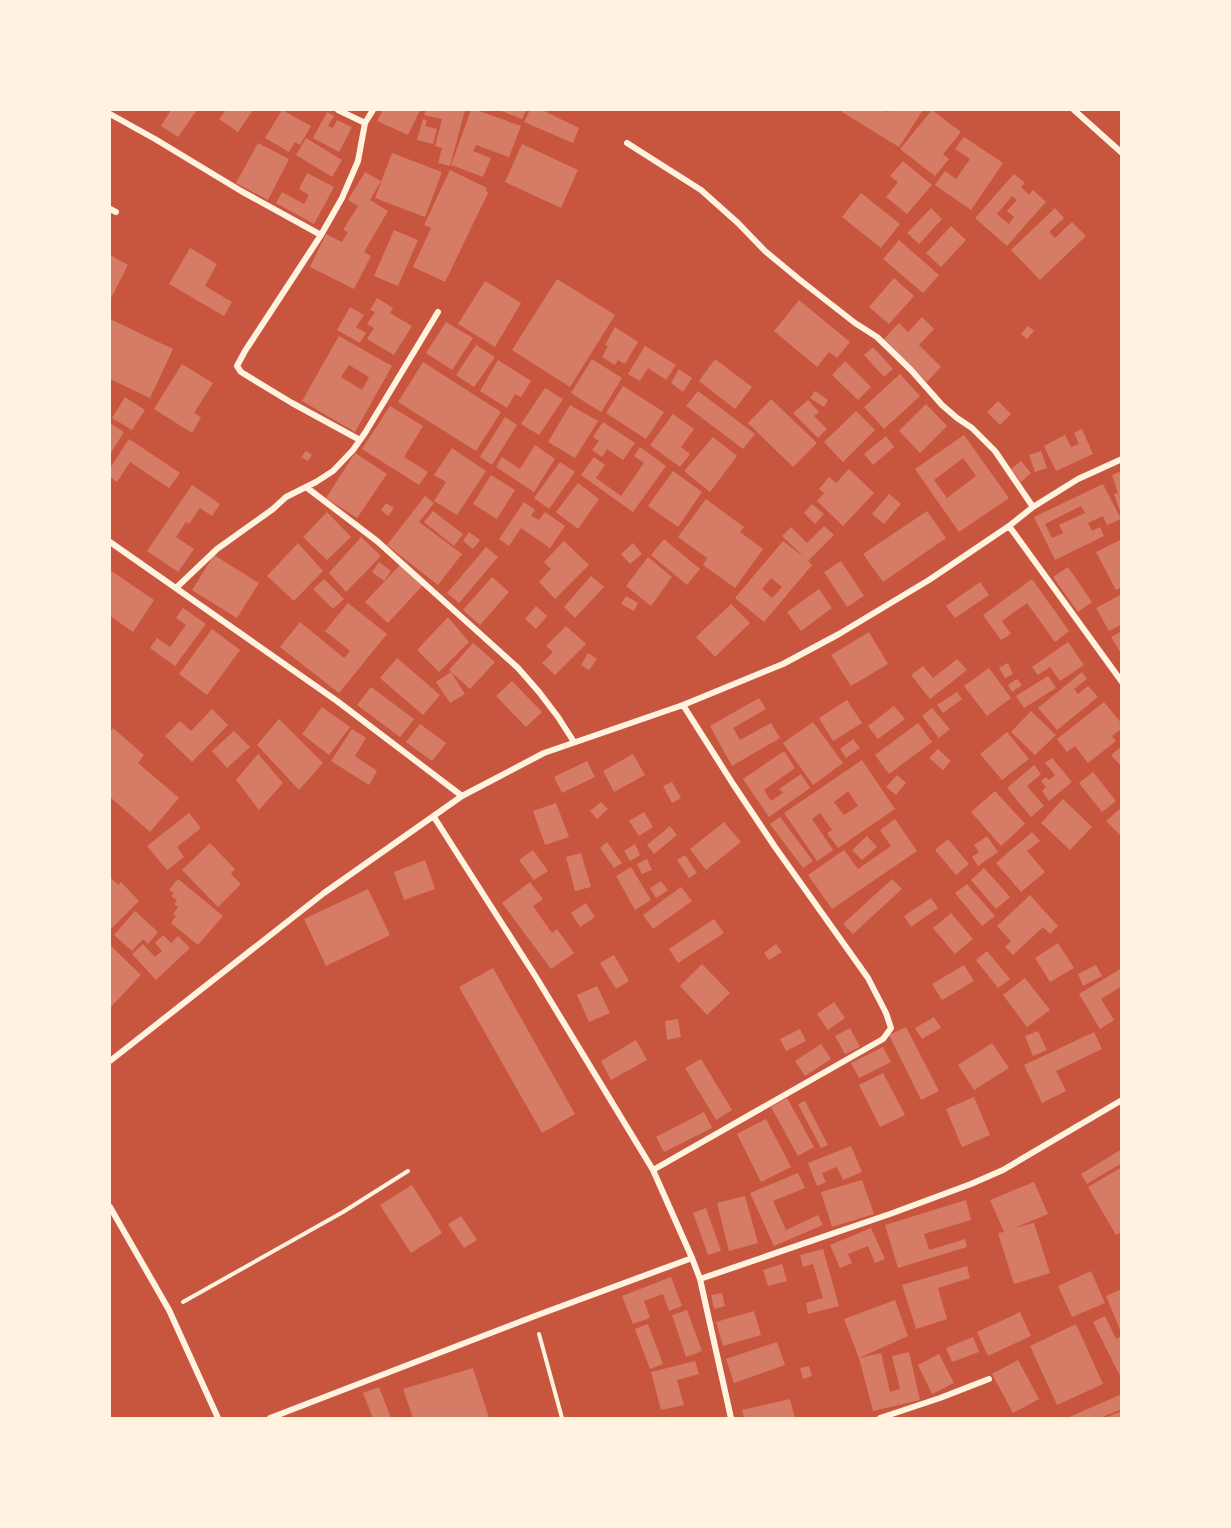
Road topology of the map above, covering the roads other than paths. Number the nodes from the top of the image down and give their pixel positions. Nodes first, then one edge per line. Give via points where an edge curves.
1 (338, 110) edge
2 (373, 110) edge
3 (1074, 110) edge
4 (110, 114) edge
5 (365, 123) junction
6 (627, 143) dead end
7 (1122, 153) edge
8 (321, 235) junction
9 (438, 312) dead end
10 (360, 440) junction
11 (1122, 459) edge
12 (306, 487) junction
13 (1033, 507) junction
14 (1009, 526) junction
15 (110, 542) edge
16 (176, 588) junction
17 (1122, 682) edge
18 (684, 705) junction
19 (574, 742) junction
20 (462, 796) junction
21 (434, 817) junction
22 (110, 1061) edge
23 (1122, 1100) edge
24 (653, 1170) junction
25 (110, 1207) edge
26 (692, 1258) junction
27 (700, 1279) junction
28 (989, 1379) dead end
29 (218, 1419) edge
30 (270, 1419) edge
31 (731, 1419) edge
32 (880, 1419) edge

1 - 5 street
2 - 5 street
3 - 7 street
4 - 8 street
5 - 8 street via 352,177
6 - 13 street via 701,190 765,251 877,338 942,405 995,451
8 - 10 street via 237,366 292,403
9 - 10 street
10 - 12 street via 333,471
11 - 13 street via 1078,479
12 - 16 street via 286,497 217,549
12 - 19 street via 377,541 518,668
13 - 14 street
14 - 17 street
14 - 18 street via 839,634 783,664
15 - 16 street
16 - 20 street via 337,700
18 - 19 street
18 - 24 street via 775,847 868,978 891,1028 883,1039
19 - 20 street via 544,753
20 - 21 street
21 - 22 street via 324,893
21 - 24 street
23 - 27 street via 1004,1170 971,1184
24 - 26 street
25 - 29 street via 169,1310
26 - 27 street
26 - 30 street
27 - 31 street
28 - 32 street

